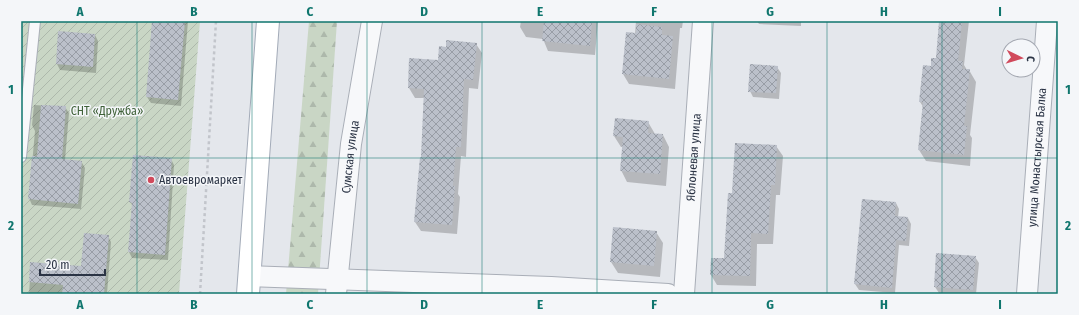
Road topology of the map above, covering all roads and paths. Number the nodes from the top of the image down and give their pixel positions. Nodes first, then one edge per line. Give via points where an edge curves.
1 (35, 21) edge
2 (216, 21) edge
3 (268, 21) edge
4 (372, 21) edge
5 (703, 21) edge
6 (1047, 21) edge
7 (21, 156) edge
8 (249, 285) edge
9 (337, 287) edge
10 (200, 294) edge
11 (668, 294) edge
12 (684, 294) edge
13 (1026, 294) edge

1 - 7 lane
2 - 10 path
3 - 8 main road
4 - 9 street, Сумская улица via 352,144
5 - 12 street, Яблоневая улица
6 - 13 street, улица Монастырская Балка
8 - 9 street
9 - 11 street via 551,287

